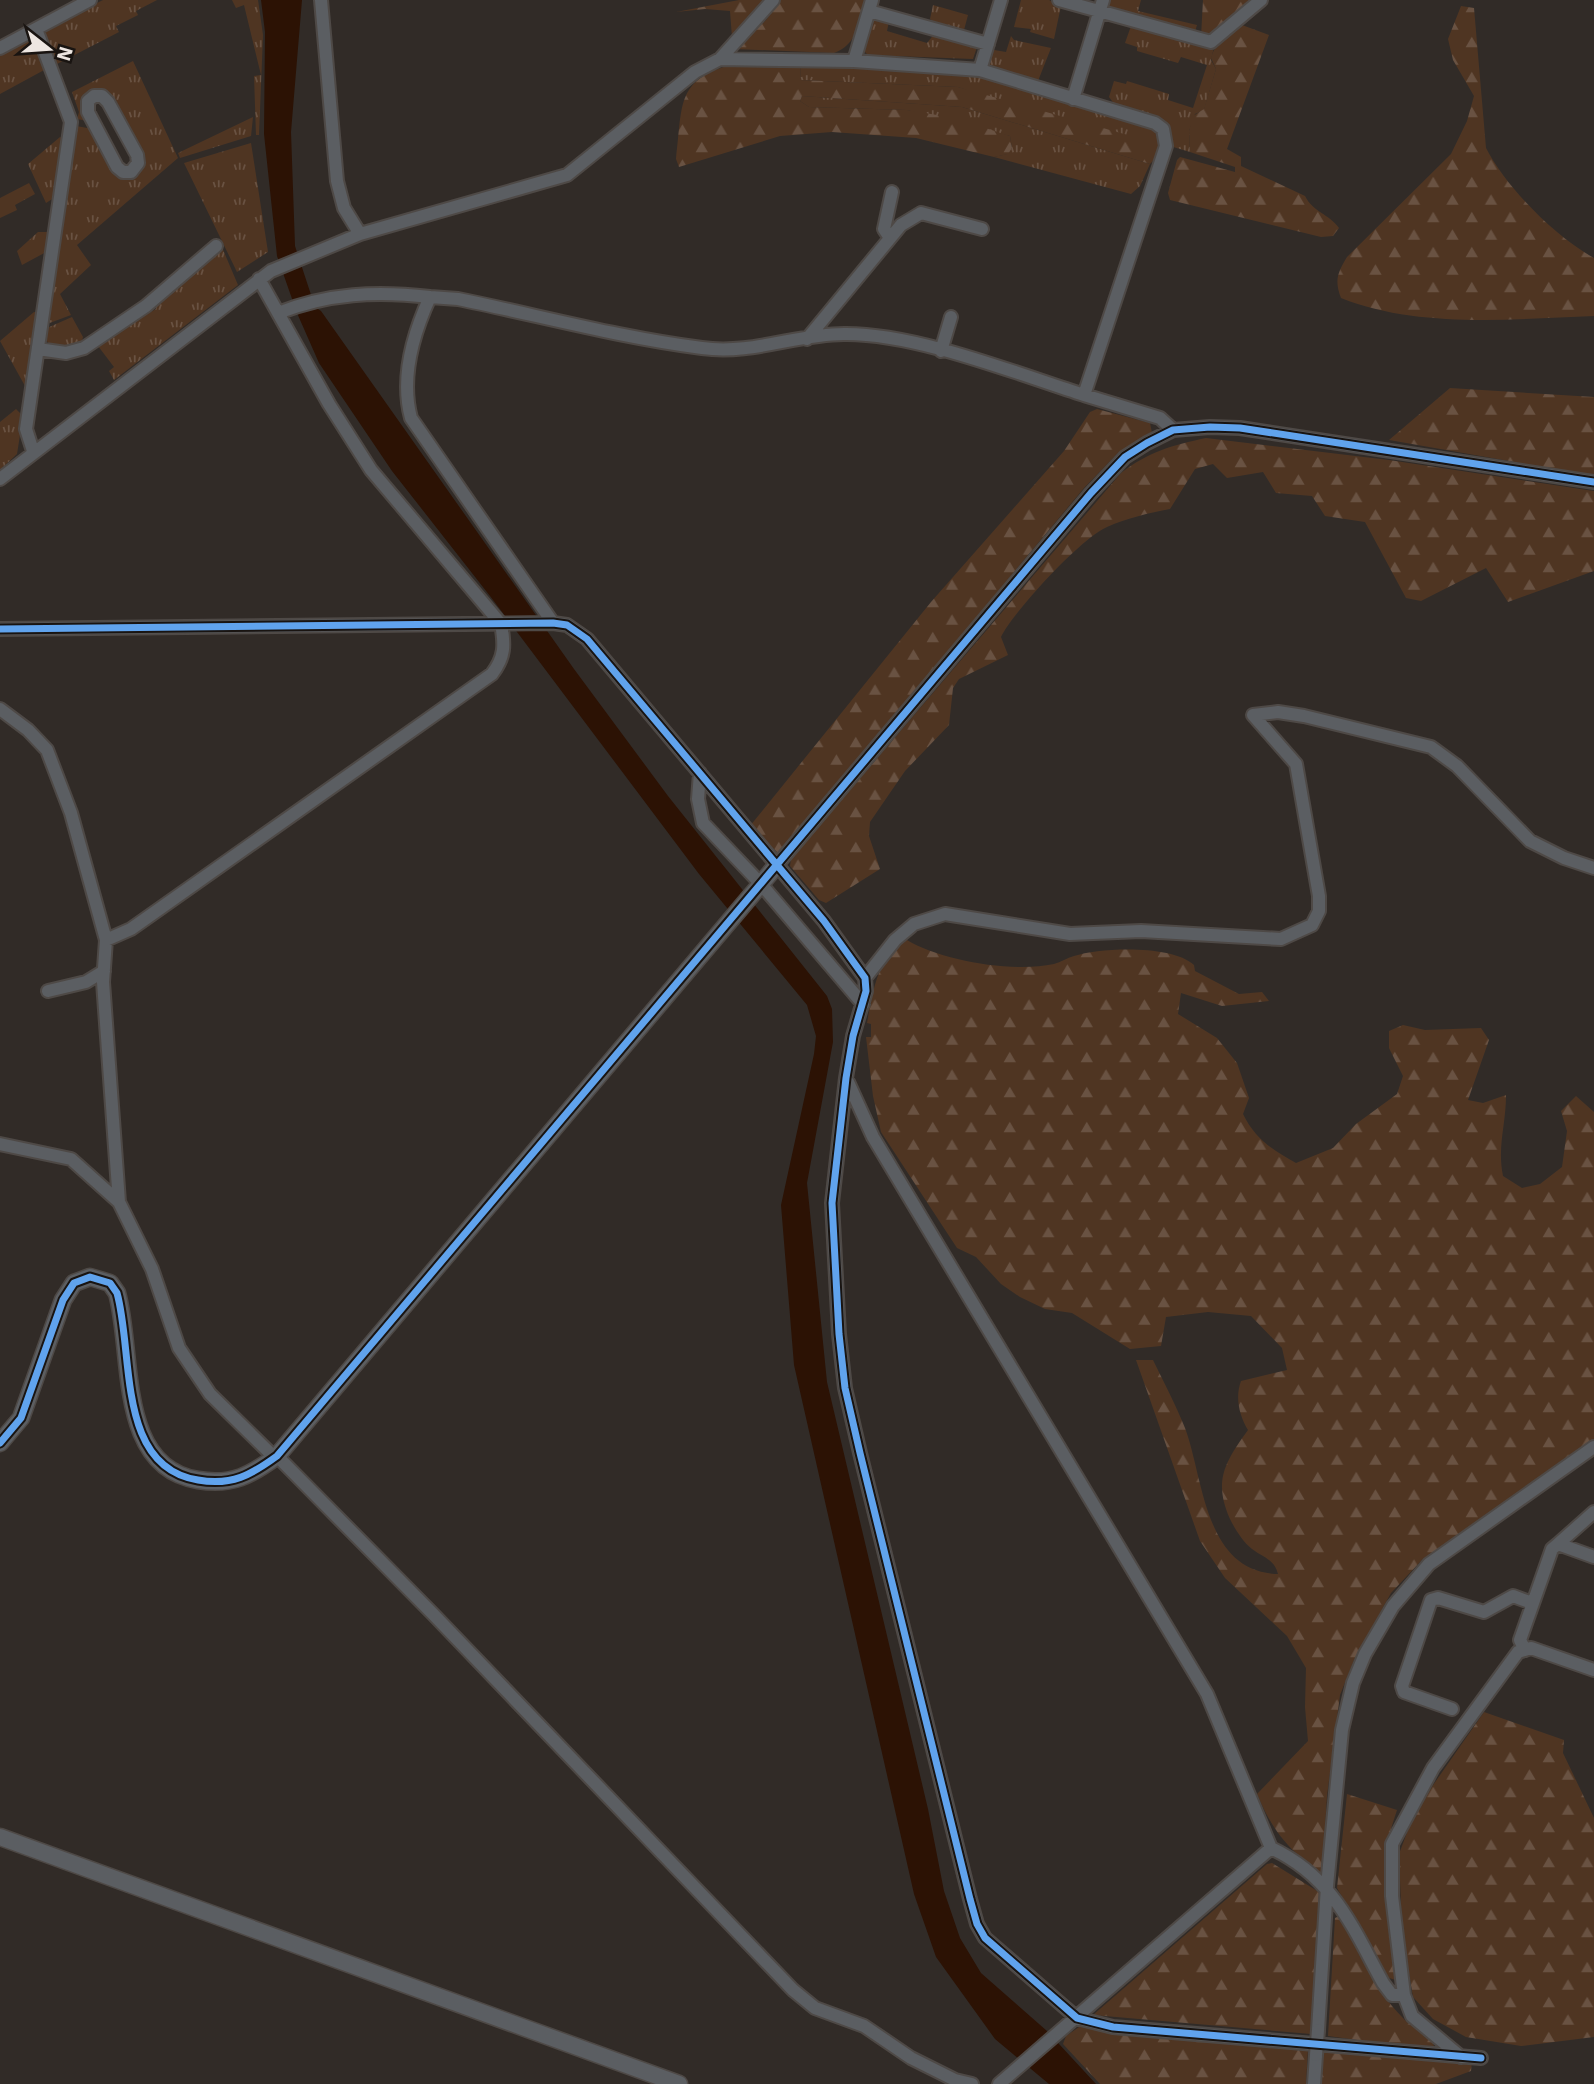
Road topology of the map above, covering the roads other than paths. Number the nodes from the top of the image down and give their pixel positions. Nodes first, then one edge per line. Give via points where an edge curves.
1 (90, 0) edge
2 (321, 0) edge
3 (773, 0) edge
4 (1001, 0) edge
5 (1059, 0) edge
6 (1261, 0) edge
7 (871, 5) edge
8 (1101, 6) edge
9 (36, 29) junction
10 (988, 44) junction
11 (0, 48) edge
12 (720, 59) junction
13 (854, 61) junction
14 (980, 69) junction
15 (1073, 99) junction
16 (71, 122) junction
17 (95, 126) junction
18 (892, 192) dead end
19 (982, 229) dead end
20 (359, 234) junction
21 (890, 239) junction
22 (216, 246) dead end
23 (259, 279) junction
24 (430, 297) junction
25 (278, 313) junction
26 (951, 317) dead end
27 (807, 339) junction
28 (38, 349) junction
29 (941, 351) junction
30 (1084, 395) junction
31 (1173, 430) junction
32 (33, 452) junction
33 (0, 479) edge
34 (1594, 482) edge
35 (548, 623) junction
36 (505, 624) junction
37 (0, 629) edge
38 (0, 709) edge
39 (700, 773) junction
40 (776, 866) junction
41 (1594, 868) edge
42 (755, 889) junction
43 (106, 940) junction
44 (104, 971) junction
45 (865, 978) junction
46 (47, 992) dead end
47 (863, 1004) junction
48 (846, 1078) junction
49 (0, 1144) edge
50 (117, 1161) junction
51 (89, 1174) junction
52 (120, 1202) junction
53 (0, 1443) edge
54 (1594, 1447) edge
55 (275, 1456) junction
56 (1594, 1513) edge
57 (1558, 1544) junction
58 (1594, 1557) edge
59 (1532, 1603) junction
60 (1525, 1650) junction
61 (1594, 1670) edge
62 (1452, 1709) dead end
63 (0, 1837) edge
64 (1271, 1848) junction
65 (1327, 1886) junction
66 (1404, 1995) junction
67 (1077, 2018) junction
68 (1461, 2057) junction
69 (1481, 2058) dead end
70 (679, 2084) edge
71 (972, 2084) edge
72 (999, 2084) edge
73 (1314, 2084) edge

1 - 9 street
2 - 20 street via 337,181 344,208
3 - 12 street
4 - 10 street
5 - 8 street
6 - 8 street via 1211,42
7 - 10 street
7 - 13 street
8 - 15 street
9 - 11 street
9 - 16 street
10 - 14 street
12 - 13 street
12 - 20 street via 695,72 567,175
13 - 14 street
14 - 15 street
15 - 30 street via 1155,123 1166,136
16 - 17 street
16 - 28 street
17 - 17 street via 87,104 98,96 108,102 137,155 134,170 120,170
18 - 21 street via 884,229
19 - 21 street via 921,212
20 - 23 street
21 - 27 street
22 - 28 street via 146,306 83,348 66,353
23 - 25 street
23 - 32 street
24 - 25 street via 354,293
24 - 27 street via 704,349 763,347
24 - 35 street via 411,348 406,384 411,418
25 - 36 street via 371,470
26 - 29 street
27 - 29 street via 871,335
28 - 32 street via 26,429
29 - 30 street
30 - 31 street via 1160,418
31 - 34 street via 1240,428
31 - 40 street via 1125,457 1091,493
32 - 33 street
35 - 36 street
35 - 39 street via 567,625 587,639
36 - 37 street
36 - 43 street via 501,663 492,674 131,929
38 - 43 street via 47,750 71,813
39 - 40 street
39 - 42 street via 698,799 703,823
40 - 42 street
40 - 45 street via 824,920
41 - 45 street via 1530,841 1457,766 1431,747 1304,716 1253,715 1296,764 1319,895 1319,911 1312,925 1281,939 1142,931 1070,934 946,914 914,924
42 - 47 street
42 - 55 street
43 - 44 street
44 - 46 street via 86,982
44 - 50 street
45 - 47 street
47 - 48 street
48 - 64 street via 873,1137 1207,1694
48 - 67 street via 832,1203 845,1388 863,1466 977,1924 996,1950
49 - 51 street via 57,1154
50 - 51 street via 103,1175
50 - 52 street
51 - 52 street
52 - 55 street via 152,1269 179,1348 210,1394
53 - 55 street via 21,1418 63,1300 74,1283 90,1276 110,1283 117,1293 139,1432 154,1455 190,1479 222,1482 255,1473
54 - 65 street via 1429,1564 1376,1632 1346,1704
55 - 71 street via 793,1990 815,2008 864,2026 911,2058
56 - 57 street
57 - 58 street
57 - 59 street via 1548,1557
59 - 60 street via 1520,1640
59 - 62 street via 1513,1596 1484,1612 1431,1600 1402,1686 1404,1692
60 - 61 street via 1531,1648
60 - 66 street via 1518,1652 1433,1768 1392,1844 1391,1896
63 - 70 street
64 - 65 street
64 - 67 street
65 - 66 street via 1383,1983 1392,1995
65 - 73 street, bridge
66 - 68 street via 1412,2016
67 - 68 street via 1113,2027
67 - 72 street
68 - 69 street

